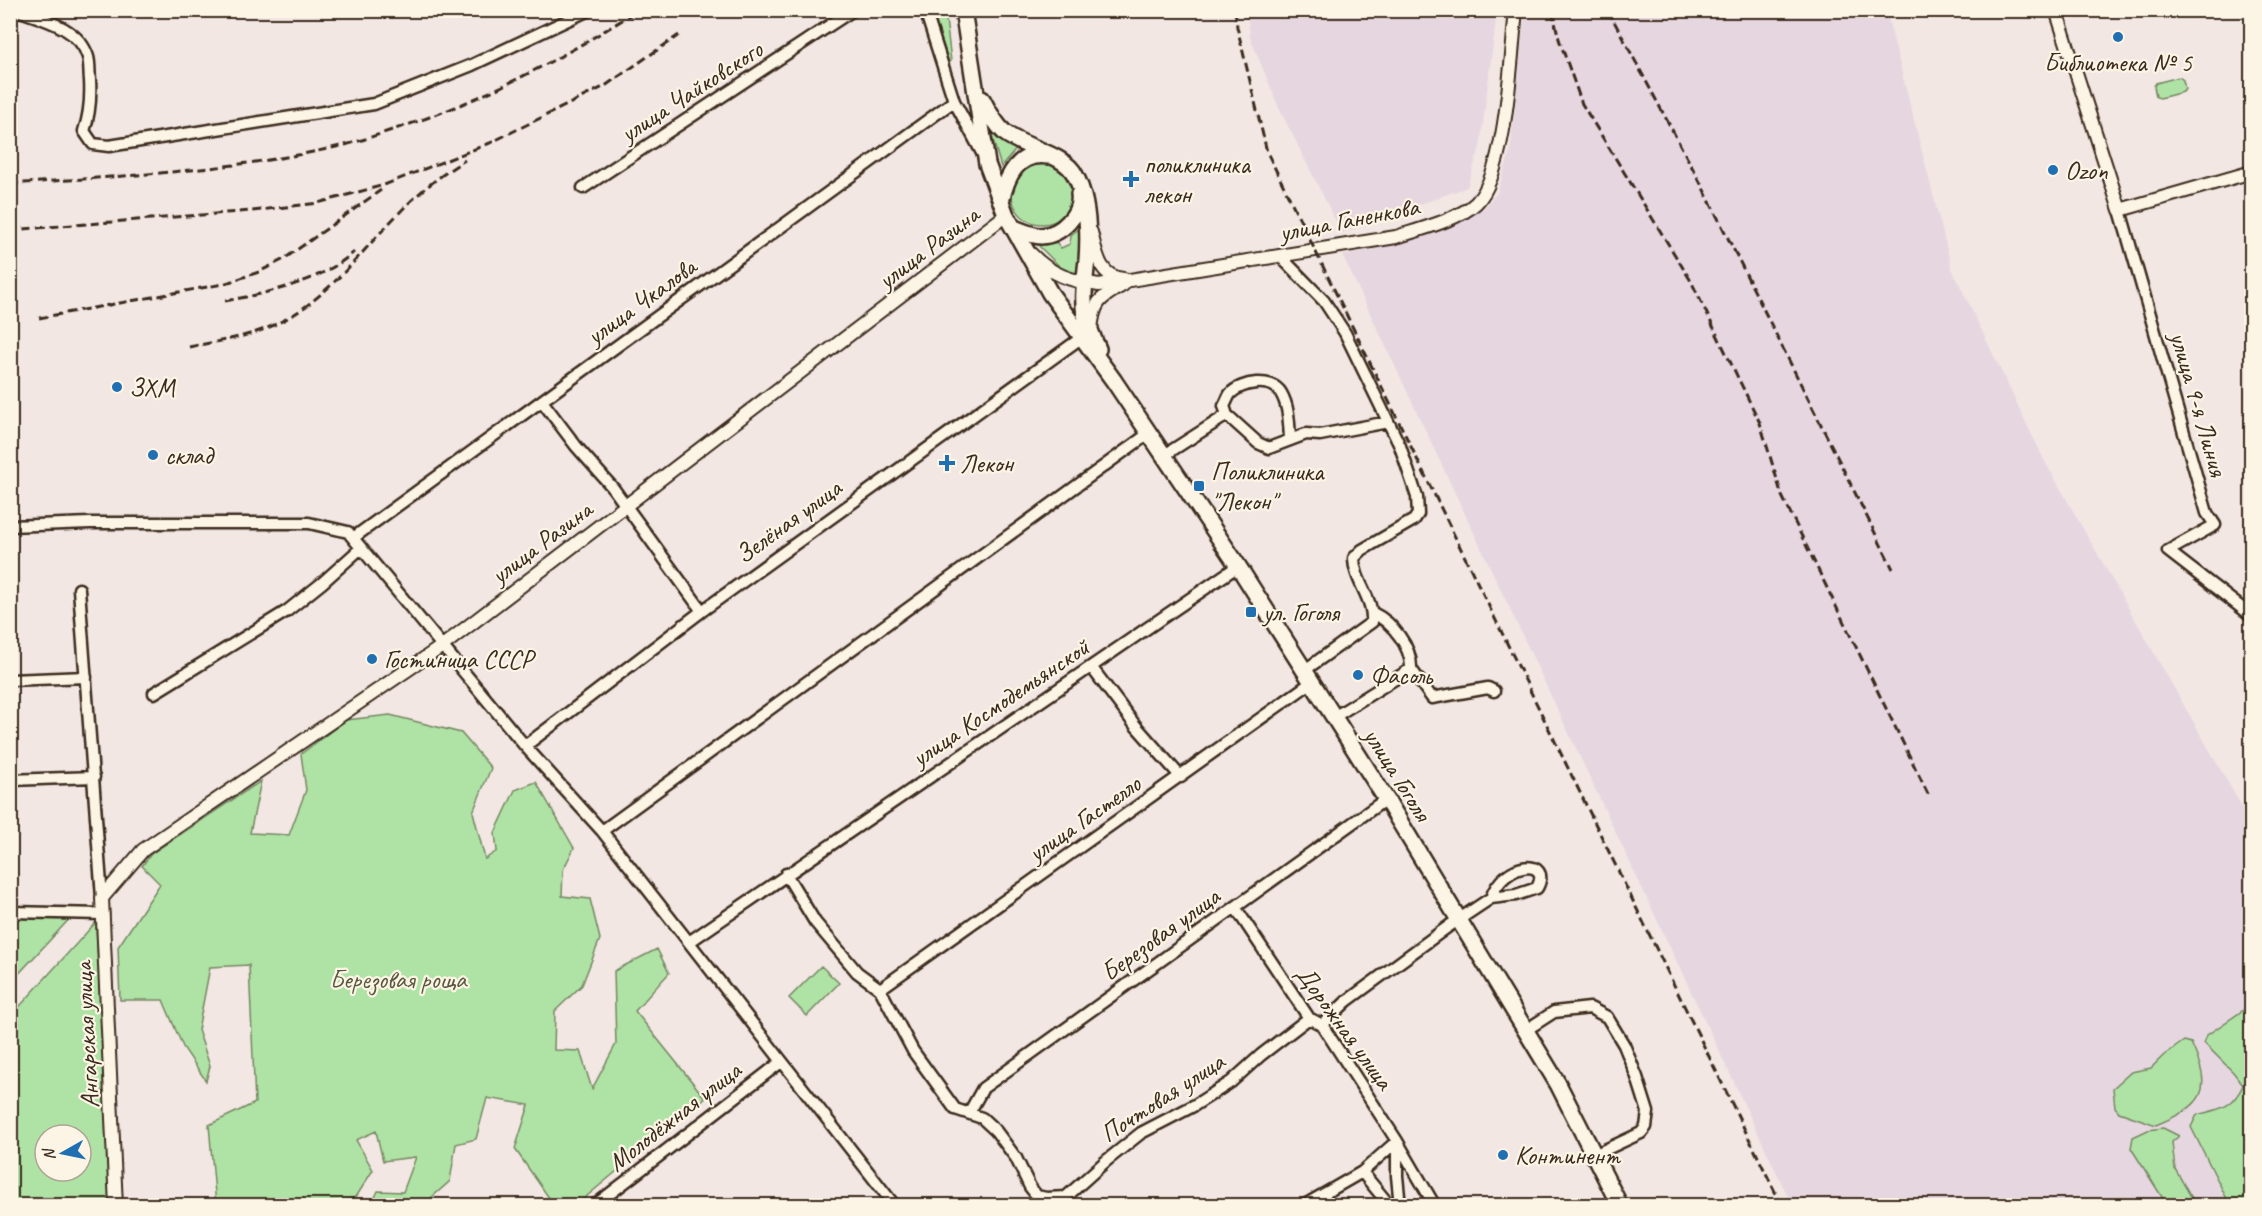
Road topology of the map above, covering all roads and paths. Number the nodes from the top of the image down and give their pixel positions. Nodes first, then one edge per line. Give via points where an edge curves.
1 (17, 10) edge
2 (589, 10) edge
3 (853, 10) edge
4 (925, 10) edge
5 (963, 10) edge
6 (1516, 10) edge
7 (2056, 10) edge
8 (974, 77) junction
9 (954, 101) junction
10 (1058, 159) junction
11 (987, 164) junction
12 (2252, 172) edge
13 (1076, 176) junction
14 (583, 188) dead end
15 (1084, 199) junction
16 (2120, 210) junction
17 (1007, 215) junction
18 (1023, 244) junction
19 (1280, 256) junction
20 (1135, 279) junction
21 (1084, 283) junction
22 (1086, 337) junction
23 (542, 401) junction
24 (1227, 415) junction
25 (1388, 422) junction
26 (1148, 434) junction
27 (1290, 439) junction
28 (1163, 456) junction
29 (626, 505) junction
30 (10, 526) edge
31 (353, 538) junction
32 (361, 548) junction
33 (1238, 566) junction
34 (79, 590) dead end
35 (702, 611) junction
36 (1373, 613) junction
37 (2252, 616) edge
38 (441, 647) junction
39 (1092, 668) junction
40 (1411, 669) junction
41 (1309, 676) junction
42 (86, 677) junction
43 (10, 680) edge
44 (1494, 691) dead end
45 (154, 693) dead end
46 (1334, 717) junction
47 (525, 746) junction
48 (94, 777) junction
49 (1181, 777) junction
50 (10, 780) edge
51 (1386, 799) junction
52 (602, 831) junction
53 (786, 874) junction
54 (102, 898) junction
55 (1491, 898) dead end
56 (1235, 907) junction
57 (10, 912) edge
58 (103, 914) junction
59 (1458, 919) junction
60 (689, 942) junction
61 (880, 989) junction
62 (1309, 1018) junction
63 (1322, 1025) junction
64 (1526, 1030) junction
65 (781, 1062) junction
66 (969, 1113) junction
67 (1397, 1141) junction
68 (1594, 1155) junction
69 (1362, 1172) junction
70 (1038, 1201) edge
71 (117, 1206) edge
72 (594, 1206) edge
73 (895, 1206) edge
74 (1303, 1206) edge
75 (1390, 1206) edge
76 (1400, 1206) edge
77 (1435, 1206) edge
78 (1620, 1206) edge

1 - 2 street via 61,27 81,42 88,57 91,102 84,131 93,144 109,146 374,104 472,66
3 - 14 street, улица Чайковского
4 - 9 street
5 - 8 main road
6 - 19 street, улица Ганенкова via 1501,150 1489,185 1476,204 1439,224 1396,237
7 - 16 street, улица 9-я Линия
8 - 10 main road via 991,116 1005,132
8 - 11 main road
9 - 11 street
9 - 23 street, улица Чкалова
10 - 13 main road
10 - 17 main road via 1044,156 1018,164 1008,176
11 - 17 main road
12 - 16 street
13 - 15 main road
13 - 17 main road via 1080,200 1067,225 1041,236 1030,234
15 - 20 street via 1100,265 1109,275
15 - 21 main road
16 - 37 street, улица 9-я Линия via 2207,513 2215,525 2168,551
17 - 18 main road
17 - 29 street, улица Разина
18 - 21 street, улица Ганенкова via 1050,271
18 - 22 main road via 1050,293
19 - 20 street, улица Ганенкова
19 - 25 street via 1324,301 1345,333
20 - 21 street, улица Ганенкова via 1099,285
20 - 22 street via 1102,297 1094,308
21 - 22 main road
22 - 26 main road, улица Гоголя
22 - 35 street, Зелёная улица
23 - 29 street
23 - 31 street, улица Чкалова
24 - 27 street via 1269,448
24 - 27 street via 1224,406 1231,393 1249,384 1265,382 1280,390 1288,409
24 - 28 street
25 - 27 street
25 - 36 street via 1418,497 1418,514 1353,558
26 - 28 main road, улица Гоголя
26 - 52 street
28 - 33 main road, улица Гоголя
29 - 35 street
29 - 38 street, улица Разина
30 - 31 street via 309,523 348,532
31 - 32 street
32 - 38 street
32 - 45 street via 287,611
33 - 39 street, улица Космодемьянской
33 - 41 main road, улица Гоголя
34 - 42 street
35 - 47 street, Зелёная улица
36 - 40 street via 1384,618 1406,647
36 - 41 street, улица Гастелло via 1371,622
38 - 47 street
38 - 54 street, улица Разина via 143,850
39 - 49 street
39 - 53 street, улица Космодемьянской
40 - 44 street via 1432,698 1488,688
40 - 46 street
41 - 46 main road, улица Гоголя
41 - 49 street, улица Гастелло
42 - 43 street
42 - 48 street
46 - 51 main road, улица Гоголя
47 - 52 street
48 - 50 street
48 - 54 street
49 - 61 street, улица Гастелло
51 - 56 street, Березовая улица
51 - 59 main road, улица Гоголя
52 - 60 street
53 - 60 street, улица Космодемьянской
53 - 61 street via 822,930 856,972
54 - 58 street, Ангарская улица
55 - 59 street
56 - 62 street, Дорожная улица
56 - 66 street, Березовая улица via 983,1088
57 - 58 street
58 - 71 street, Ангарская улица
59 - 63 street via 1347,1001
59 - 64 main road, улица Гоголя
60 - 65 street
61 - 66 street via 913,1051 955,1109
62 - 63 street, Дорожная улица
62 - 70 street, Почтовая улица via 1231,1082 1141,1133 1066,1197
63 - 67 street, Дорожная улица
64 - 68 main road, улица Гоголя
64 - 68 street via 1554,1012 1590,1008 1607,1017 1624,1045 1648,1112 1646,1127
65 - 72 street, Молодёжная улица
65 - 73 street
66 - 70 street via 982,1118 996,1131 1016,1158
67 - 69 street
67 - 76 street
67 - 77 street, Дорожная улица
68 - 78 main road, улица Гоголя
69 - 74 street
69 - 75 street

